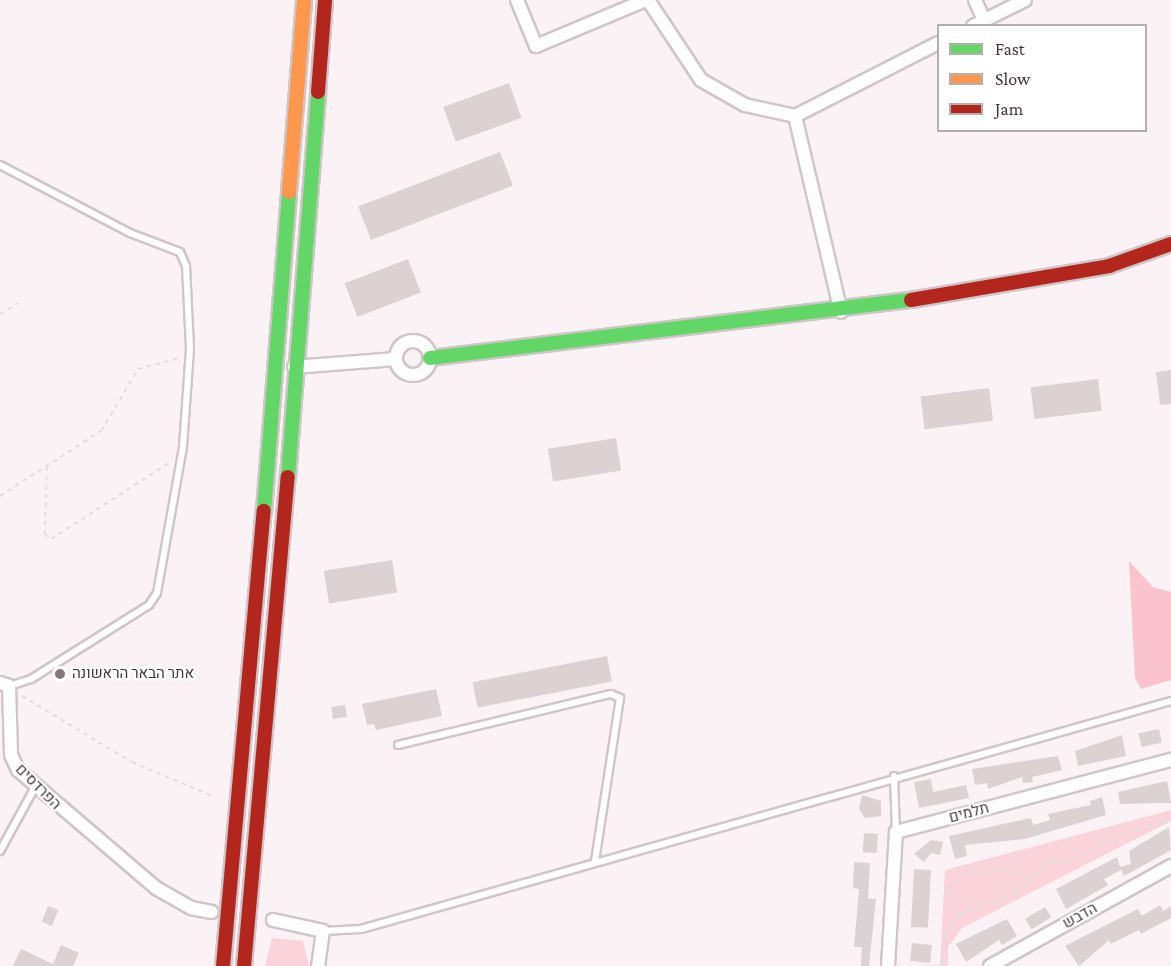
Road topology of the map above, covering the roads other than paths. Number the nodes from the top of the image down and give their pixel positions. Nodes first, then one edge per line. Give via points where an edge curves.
1 (304, 0) edge
2 (325, 0) edge
3 (517, 0) edge
4 (647, 0) edge
5 (975, 0) edge
6 (1025, 0) edge
7 (978, 23) edge
8 (937, 44) edge
9 (795, 116) junction
10 (0, 165) edge
11 (1171, 244) edge
12 (841, 312) junction
13 (430, 358) junction
14 (396, 359) junction
15 (294, 367) junction
16 (5, 685) edge
17 (1171, 701) edge
18 (398, 745) dead end
19 (1171, 759) edge
20 (894, 776) junction
21 (35, 787) junction
22 (896, 832) junction
23 (0, 851) edge
24 (595, 862) junction
25 (1171, 866) edge
26 (212, 912) dead end
27 (273, 920) dead end
28 (323, 931) junction
29 (223, 966) edge
30 (244, 966) edge
31 (318, 966) edge
32 (888, 966) edge
33 (990, 966) edge

1 - 29 main road via 242,791
2 - 15 main road
3 - 4 street via 536,46
4 - 9 street via 701,80 745,105
5 - 7 street
6 - 7 street
8 - 9 street
9 - 12 street
10 - 16 lane via 130,233 180,252 186,266 189,356 182,454 162,580 149,605 31,679
11 - 12 main road via 1109,266
12 - 13 main road
13 - 14 street via 417,374 401,369
13 - 14 street via 423,344 413,340 403,344
14 - 15 street
15 - 30 main road via 263,792
16 - 21 street, הפרדסים via 12,762
17 - 20 lane
18 - 24 lane via 611,694 620,698
19 - 22 street, תלמים
20 - 22 lane
20 - 24 lane
21 - 23 lane
21 - 26 street, הפרדסים via 101,846 172,899
22 - 32 street
24 - 28 lane via 361,929
25 - 33 street, הדבש
27 - 28 street
28 - 31 street

